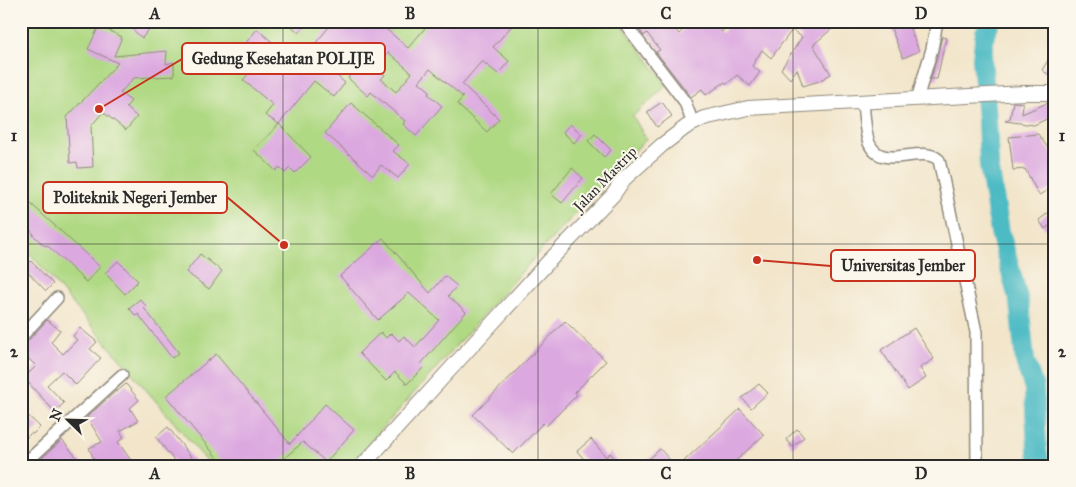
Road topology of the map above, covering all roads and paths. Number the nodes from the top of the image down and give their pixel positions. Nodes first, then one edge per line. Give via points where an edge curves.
1 (623, 21) edge
2 (938, 21) edge
3 (1055, 93) edge
4 (917, 99) junction
5 (863, 107) junction
6 (693, 124) junction
7 (57, 298) dead end
8 (21, 337) edge
9 (122, 375) dead end
10 (24, 464) edge
11 (362, 466) edge
12 (977, 466) edge

1 - 6 street via 685,102
2 - 4 street
3 - 4 main road, Jalan Mastrip
4 - 5 main road, Jalan Mastrip
5 - 6 main road, Jalan Mastrip via 748,108 704,118
5 - 12 street via 869,143 876,152 888,158 930,155 939,160 976,332
6 - 11 main road, Jalan Mastrip via 662,145 624,179 613,195
7 - 8 street
9 - 10 street

